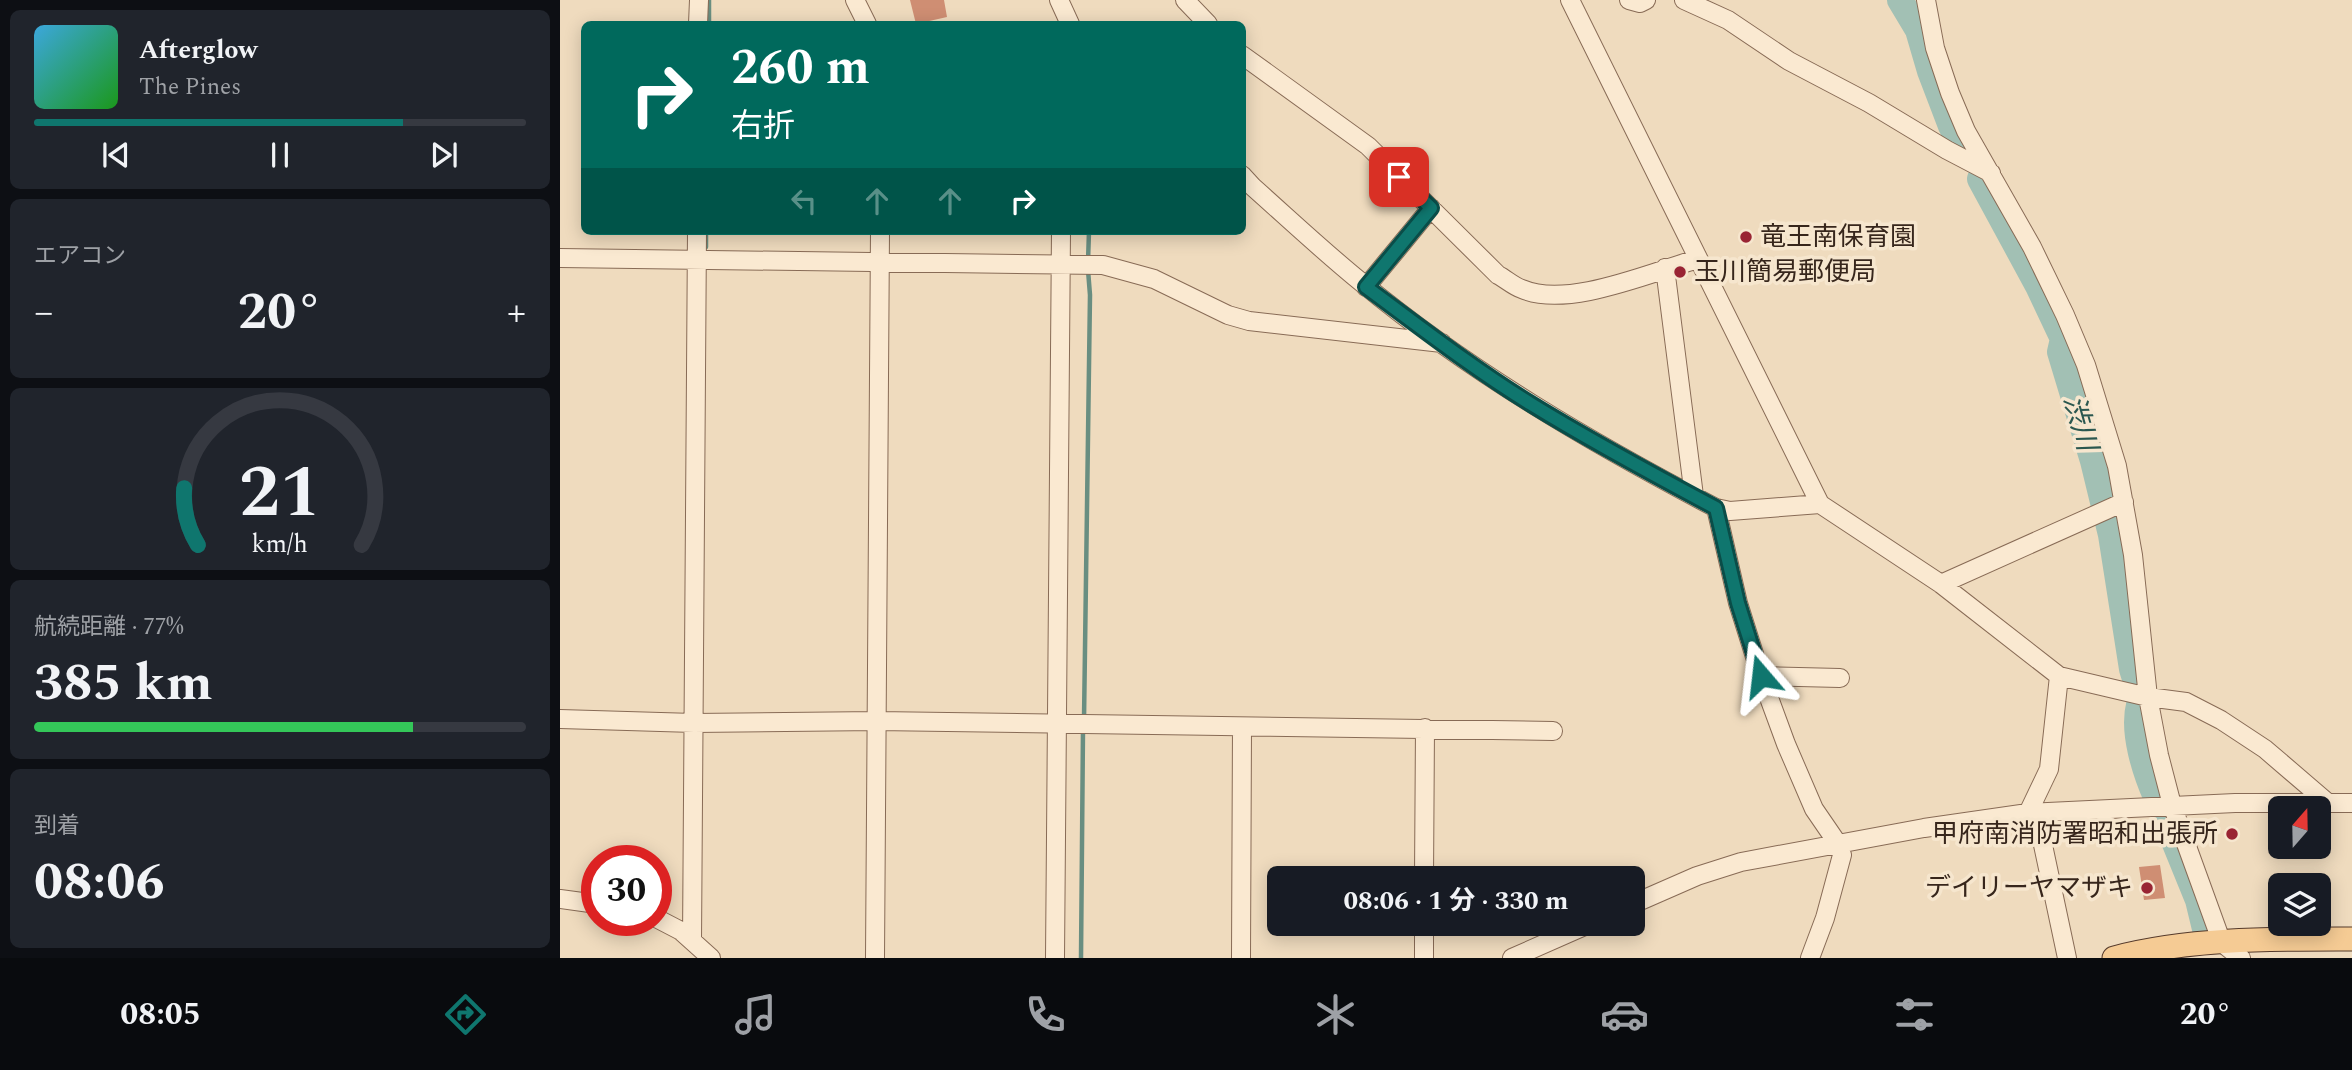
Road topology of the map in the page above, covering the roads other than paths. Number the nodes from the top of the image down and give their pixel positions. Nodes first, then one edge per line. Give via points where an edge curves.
1 (699, 0) edge
2 (855, 0) edge
3 (1059, 0) edge
4 (1185, 0) edge
5 (1570, 0) edge
6 (1629, 0) edge
7 (1646, 0) edge
8 (1684, 0) edge
9 (1926, 0) edge
10 (698, 21) edge
11 (866, 21) edge
12 (1069, 21) edge
13 (1205, 21) edge
14 (1246, 58) edge
15 (1990, 173) junction
16 (1246, 179) edge
17 (1431, 208) junction
18 (697, 235) edge
19 (880, 235) edge
20 (1061, 235) edge
21 (560, 258) edge
22 (1698, 259) junction
23 (697, 260) junction
24 (879, 263) junction
25 (1061, 263) junction
26 (1665, 268) junction
27 (1366, 287) junction
28 (1441, 343) junction
29 (1694, 496) junction
30 (1820, 504) junction
31 (2120, 504) junction
32 (1716, 508) junction
33 (1941, 584) junction
34 (1761, 676) junction
35 (2059, 676) junction
36 (1840, 678) dead end
37 (2148, 696) junction
38 (560, 719) edge
39 (877, 720) junction
40 (694, 723) junction
41 (1057, 724) junction
42 (1242, 727) junction
43 (1424, 728) junction
44 (1553, 731) dead end
45 (2320, 796) edge
46 (2331, 803) edge
47 (2352, 803) edge
48 (2268, 804) edge
49 (2172, 805) junction
50 (2032, 813) junction
51 (1838, 844) junction
52 (1424, 866) edge
53 (560, 899) edge
54 (1645, 899) edge
55 (581, 902) edge
56 (672, 926) edge
57 (1424, 936) edge
58 (1562, 936) edge
59 (2352, 939) edge
60 (692, 940) junction
61 (2222, 943) junction
62 (711, 958) edge
63 (876, 958) edge
64 (1055, 958) edge
65 (1241, 958) edge
66 (1424, 958) edge
67 (1512, 958) edge
68 (1810, 958) edge
69 (2067, 958) edge
70 (2115, 958) edge
71 (2241, 958) edge

1 - 10 street
2 - 11 street
3 - 12 street
4 - 13 street
5 - 22 street
6 - 7 street
8 - 15 street via 1728,20 1789,61
9 - 15 street via 1950,93
14 - 17 street via 1368,146
15 - 31 street via 2076,340 2113,452
16 - 27 street
17 - 26 street via 1498,275 1523,290 1574,295
17 - 27 street
18 - 23 street
19 - 24 street
20 - 25 street
21 - 23 street
22 - 26 street
22 - 30 street
23 - 24 street
23 - 40 street
24 - 25 street
24 - 39 street
25 - 28 street via 1131,272 1249,320
25 - 41 street
26 - 29 street
27 - 28 street
28 - 29 street via 1529,403
29 - 32 street
30 - 32 street via 1730,511
30 - 33 street
31 - 33 street
31 - 37 street via 2133,555
32 - 34 street
33 - 35 street
34 - 36 street
34 - 51 street via 1814,809
35 - 37 street
35 - 50 street via 2049,769
37 - 45 street via 2186,702 2221,720 2265,749
37 - 49 street
38 - 40 street
39 - 40 street
39 - 41 street
39 - 63 street
40 - 60 street
41 - 42 street
41 - 64 street
42 - 43 street
42 - 65 street
43 - 44 street
43 - 52 street
46 - 47 street
48 - 49 street
49 - 50 street
49 - 61 street
50 - 51 street
50 - 69 street
51 - 54 street via 1741,862
51 - 68 street via 1842,855
53 - 55 street
56 - 60 street
57 - 66 street
58 - 67 street
59 - 61 main road
60 - 62 street
61 - 70 main road via 2144,950
61 - 71 street

